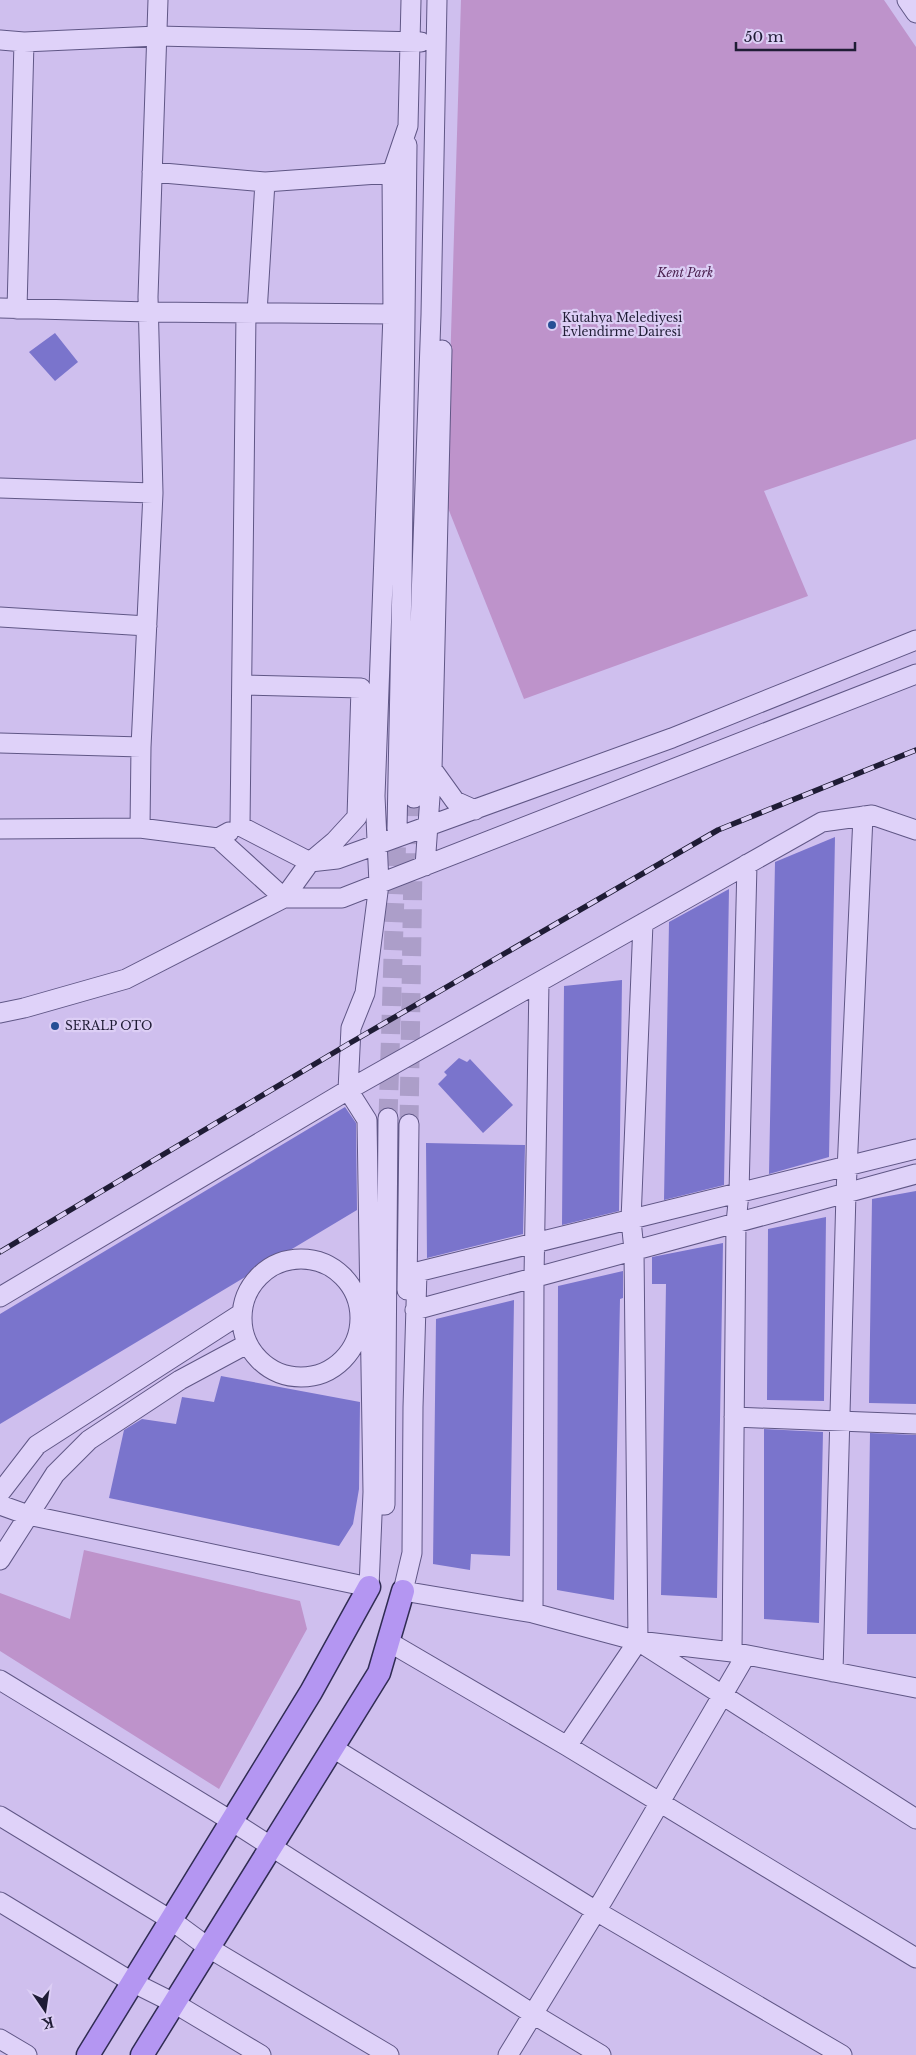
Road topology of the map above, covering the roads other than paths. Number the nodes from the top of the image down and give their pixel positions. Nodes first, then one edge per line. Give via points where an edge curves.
1 (158, 0) edge
2 (411, 0) edge
3 (437, 0) edge
4 (907, 0) edge
5 (916, 13) edge
6 (157, 36) junction
7 (0, 40) edge
8 (24, 42) junction
9 (436, 42) junction
10 (410, 43) junction
11 (408, 126) junction
12 (152, 172) junction
13 (392, 173) junction
14 (265, 182) junction
15 (8, 309) edge
16 (149, 312) junction
17 (252, 313) junction
18 (393, 314) junction
19 (431, 315) junction
20 (0, 488) edge
21 (153, 493) junction
22 (0, 617) edge
23 (146, 626) junction
24 (916, 640) edge
25 (916, 674) edge
26 (242, 685) junction
27 (0, 743) edge
28 (141, 747) junction
29 (432, 768) junction
30 (414, 798) tunnel mouth
31 (476, 810) junction
32 (863, 816) junction
33 (240, 826) junction
34 (428, 827) junction
35 (140, 828) junction
36 (0, 829) edge
37 (397, 829) tunnel mouth
38 (916, 830) edge
39 (218, 838) junction
40 (377, 845) junction
41 (310, 862) junction
42 (747, 864) junction
43 (425, 866) junction
44 (378, 884) junction
45 (284, 898) junction
46 (643, 923) junction
47 (539, 982) junction
48 (0, 1013) edge
49 (348, 1090) junction
50 (388, 1118) tunnel mouth
51 (408, 1124) tunnel mouth
52 (916, 1148) edge
53 (848, 1166) junction
54 (916, 1174) edge
55 (738, 1193) junction
56 (846, 1193) junction
57 (631, 1220) junction
58 (736, 1222) junction
59 (536, 1244) junction
60 (634, 1250) junction
61 (534, 1277) junction
62 (0, 1297) edge
63 (415, 1310) junction
64 (242, 1313) junction
65 (247, 1344) junction
66 (734, 1417) junction
67 (839, 1421) junction
68 (916, 1424) edge
69 (0, 1493) edge
70 (0, 1505) edge
71 (28, 1515) junction
72 (0, 1560) edge
73 (370, 1587) junction
74 (403, 1592) junction
75 (533, 1613) junction
76 (638, 1641) junction
77 (389, 1642) junction
78 (739, 1654) junction
79 (832, 1672) junction
80 (0, 1680) edge
81 (916, 1688) edge
82 (722, 1696) junction
83 (567, 1746) junction
84 (333, 1748) junction
85 (660, 1802) junction
86 (0, 1816) edge
87 (916, 1820) edge
88 (233, 1822) junction
89 (272, 1846) junction
90 (0, 1902) edge
91 (596, 1911) junction
92 (171, 1920) junction
93 (209, 1948) junction
94 (916, 1958) edge
95 (132, 1982) junction
96 (174, 2004) junction
97 (533, 2014) junction
98 (0, 2039) edge
99 (27, 2055) edge
100 (88, 2055) edge
101 (142, 2055) edge
102 (261, 2055) edge
103 (389, 2055) edge
104 (508, 2055) edge
105 (601, 2055) edge
106 (842, 2055) edge

1 - 6 street
2 - 10 street
3 - 9 street
4 - 5 street
6 - 8 street
6 - 10 street
6 - 12 street
7 - 8 street
8 - 15 street
9 - 10 street
9 - 19 street
10 - 11 street
11 - 13 street
11 - 37 street
12 - 14 street
12 - 16 street
13 - 14 street
13 - 18 street
14 - 17 street
15 - 16 street
16 - 17 street
16 - 21 street
17 - 18 street
17 - 26 street
18 - 40 street via 375,796
19 - 29 street via 443,332
19 - 30 street
20 - 21 street
21 - 23 street
22 - 23 street
23 - 28 street
24 - 31 street via 672,738
25 - 43 street
26 - 33 street
26 - 41 street via 361,688 357,817
27 - 28 street
28 - 35 street
29 - 31 street via 455,801
29 - 34 street
31 - 34 street
32 - 38 street via 872,815
32 - 42 street via 822,822
32 - 53 street
33 - 39 street
33 - 41 street
34 - 40 street
34 - 43 street
35 - 36 street
35 - 39 street
39 - 45 street
40 - 41 street via 337,859
40 - 44 street
41 - 45 street
42 - 46 street
42 - 55 street
43 - 44 street
44 - 45 street via 342,898
44 - 49 street via 365,994 351,1028
45 - 48 street via 126,979
46 - 47 street
46 - 57 street
47 - 49 street
47 - 59 street
49 - 62 street
49 - 73 street via 367,1120 373,1492
50 - 73 street via 386,1500
51 - 74 street
52 - 53 street
53 - 55 street
53 - 56 street
54 - 56 street
55 - 57 street
55 - 58 street
56 - 58 street
56 - 67 street
57 - 59 street
57 - 60 street
58 - 60 street
58 - 66 street
59 - 61 street
59 - 63 street via 417,1272
60 - 61 street
60 - 76 street
61 - 63 street
61 - 75 street
63 - 74 street via 412,1552
64 - 65 street
64 - 65 street via 247,1293 259,1277 275,1265 294,1259 315,1260 333,1268 348,1281 358,1299 362,1319 358,1339 348,1356 333,1370 314,1377 294,1378 274,1372 258,1360
64 - 69 street via 37,1445
65 - 71 street via 180,1380 89,1440 55,1474
66 - 67 street
66 - 78 street
67 - 68 street
67 - 79 street
70 - 71 street
71 - 72 street
71 - 73 street
73 - 88 main road
74 - 75 street
74 - 77 main road
75 - 76 street
76 - 78 street
76 - 82 street
76 - 83 street
77 - 83 street
77 - 84 main road via 379,1673
78 - 79 street
78 - 82 street
79 - 81 street
80 - 88 street
82 - 85 street
82 - 87 street
83 - 85 street
84 - 89 main road
84 - 91 street
85 - 91 street
85 - 94 street
86 - 92 street
88 - 89 street
88 - 92 main road
89 - 93 main road
89 - 97 street
90 - 95 street
91 - 97 street
91 - 106 street
92 - 93 street
92 - 95 main road
93 - 96 main road
93 - 103 street
95 - 96 street
95 - 100 main road
96 - 101 main road
96 - 102 street
97 - 104 street
97 - 105 street
98 - 99 street

